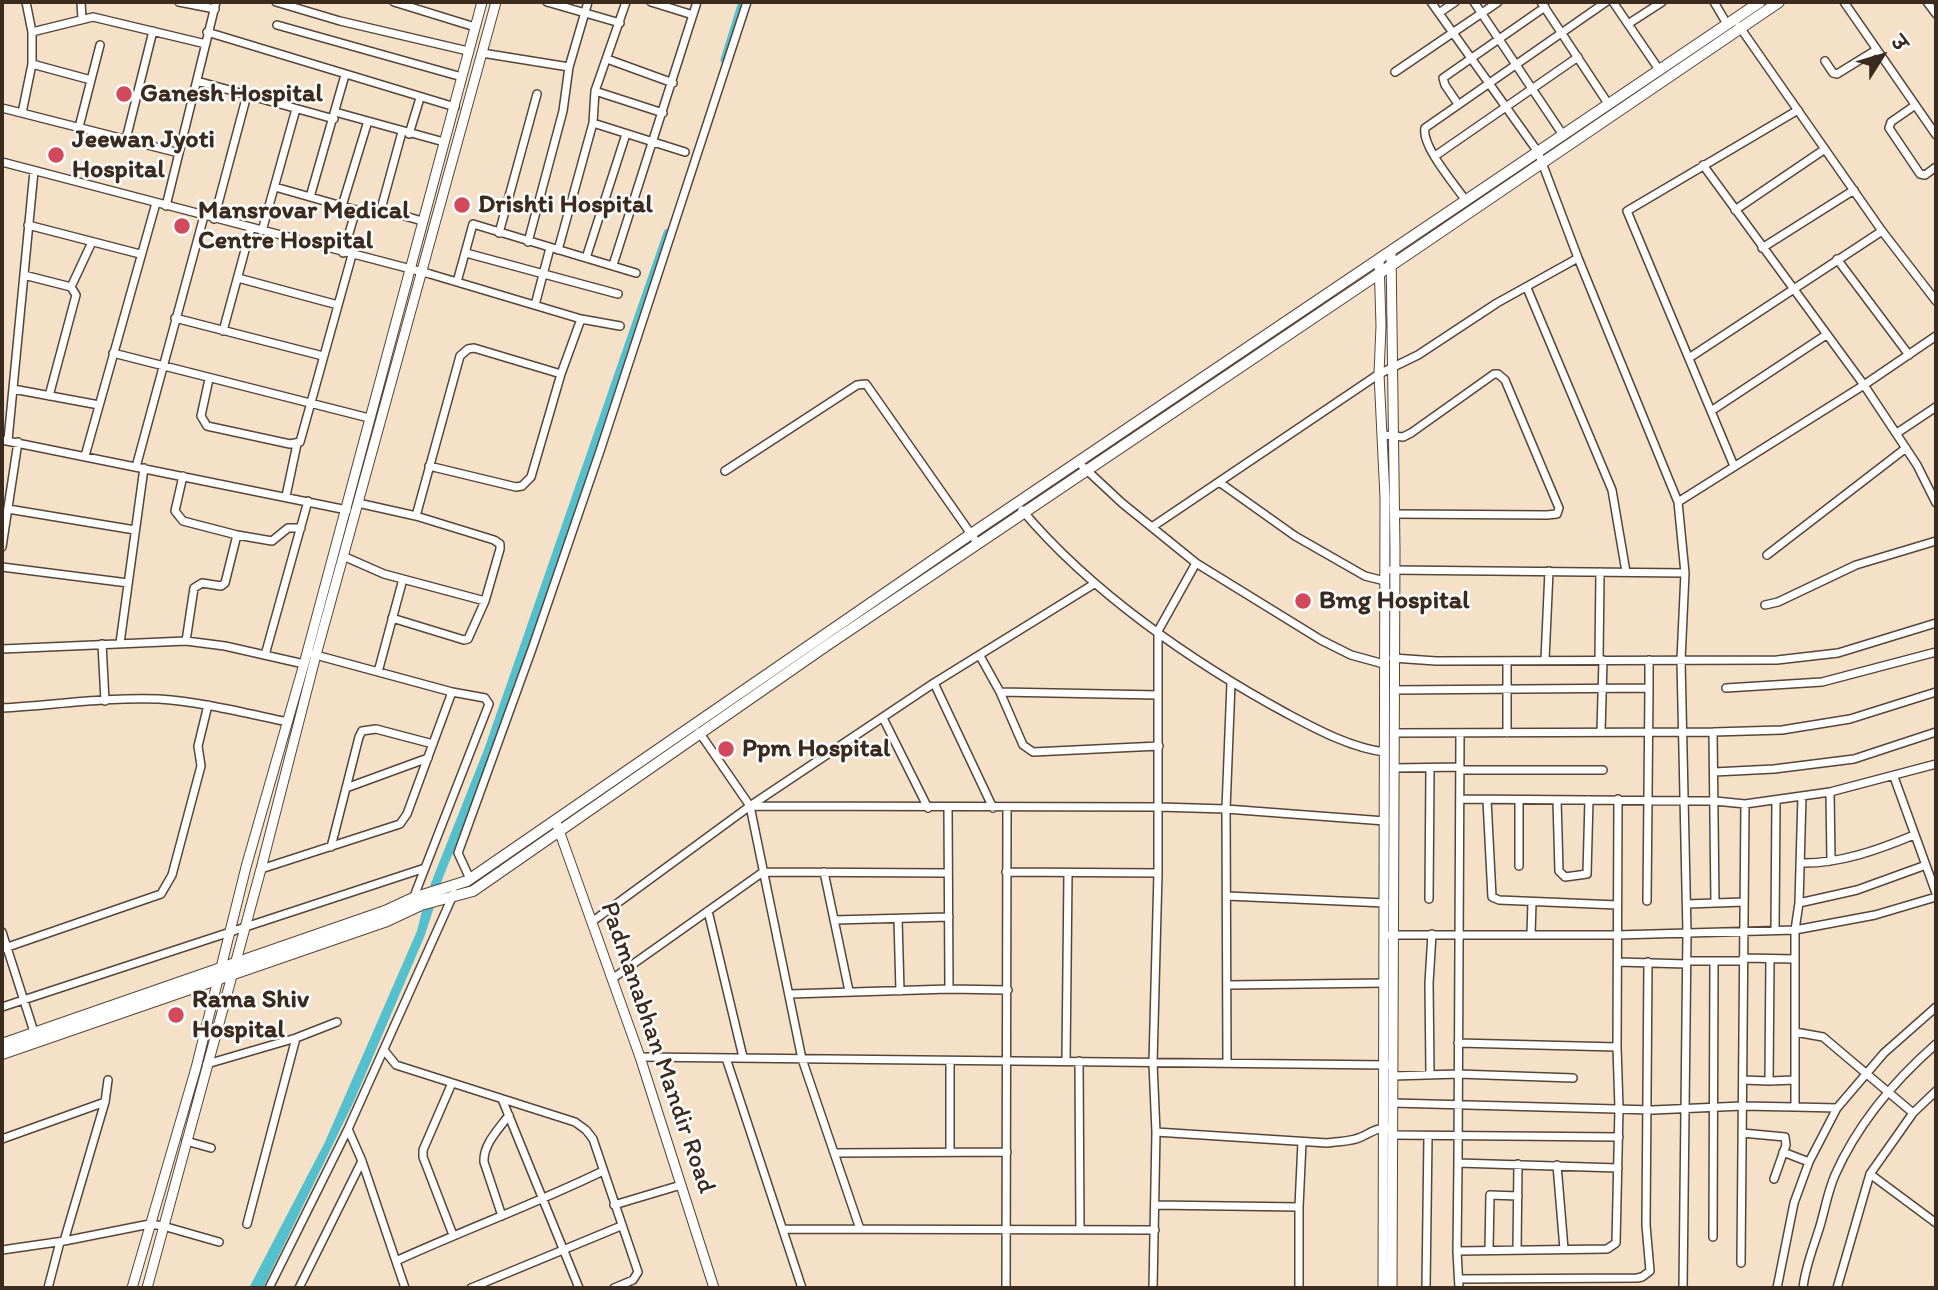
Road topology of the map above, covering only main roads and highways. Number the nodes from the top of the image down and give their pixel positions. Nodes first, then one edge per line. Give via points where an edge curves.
1 (1759, 2) edge
2 (1779, 2) edge
3 (1734, 24) junction
4 (1540, 158) junction
5 (1020, 508) junction
6 (697, 729) junction
7 (558, 827) junction
8 (455, 890) junction
9 (417, 902) junction
10 (227, 972) junction
11 (36, 1037) junction
12 (2, 1044) edge
13 (2, 1054) edge

1 - 3 main road
2 - 3 main road
3 - 4 main road
3 - 4 main road via 1563,135
4 - 5 main road via 1391,265 1086,470
4 - 5 main road via 1379,259 1078,462
5 - 6 main road via 978,544
5 - 6 main road via 971,534
6 - 7 main road
7 - 8 main road
7 - 8 main road via 473,891
8 - 9 main road via 439,899
8 - 9 main road via 443,888
9 - 10 main road via 235,964
9 - 10 main road via 387,922
10 - 11 main road
10 - 11 main road via 219,979
11 - 12 main road
11 - 13 main road

